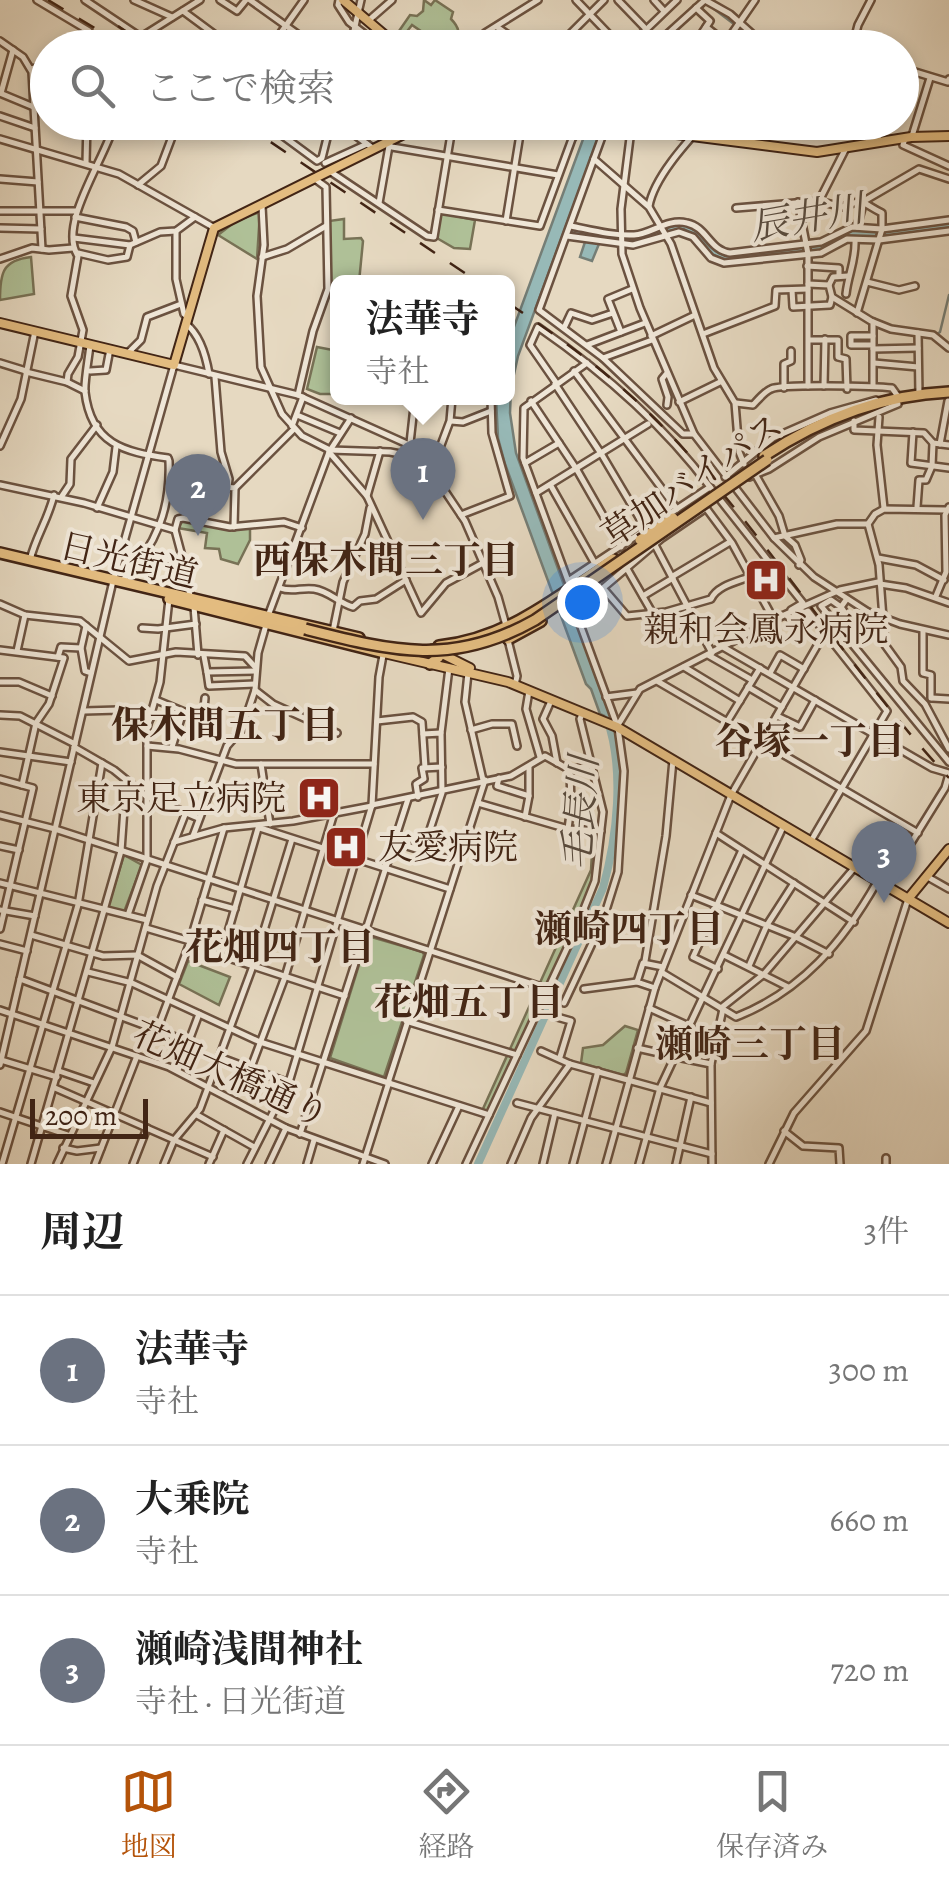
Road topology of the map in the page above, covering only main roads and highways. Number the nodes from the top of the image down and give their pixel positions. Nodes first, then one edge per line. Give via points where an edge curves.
1 (341, 0) edge
2 (379, 30) edge
3 (949, 136) edge
4 (919, 137) edge
5 (396, 140) edge
6 (723, 140) edge
7 (895, 140) edge
8 (329, 166) junction
9 (305, 182) junction
10 (0, 322) edge
11 (949, 397) edge
12 (765, 458) junction
13 (655, 541) junction
14 (0, 556) edge
15 (115, 583) junction
16 (570, 594) junction
17 (169, 599) junction
18 (192, 602) junction
19 (267, 620) junction
20 (304, 630) joint
21 (420, 647) junction
22 (385, 648) junction
23 (438, 652) junction
24 (430, 664) junction
25 (516, 683) junction
26 (597, 719) junction
27 (949, 849) edge
28 (908, 898) junction
29 (949, 923) edge

1 - 2 main road
3 - 4 main road
5 - 8 main road
6 - 7 main road via 817,152
8 - 9 main road
8 - 9 main road
9 - 10 main road via 214,228 174,366
11 - 12 highway, 草加バイパス via 897,400
11 - 12 highway, 草加バイパス via 917,395 832,418
12 - 13 highway, 草加バイパス, bridge
12 - 16 highway, 草加バイパス, bridge
13 - 16 highway, bridge
13 - 20 highway, 草加バイパス, bridge via 535,620 481,644 408,652
14 - 15 highway, 日光街道
14 - 15 highway, 日光街道
15 - 17 highway, 日光街道
15 - 18 highway, 日光街道
16 - 21 highway, 草加バイパス, bridge via 508,633
17 - 18 highway
17 - 20 highway, 日光街道
18 - 19 highway, 日光街道
19 - 22 highway
19 - 22 highway, 日光街道
21 - 22 highway, 日光街道
21 - 23 highway
22 - 24 main road, 日光街道
23 - 24 highway
23 - 25 main road, 日光街道
24 - 25 main road, 日光街道
25 - 26 main road, 日光街道
25 - 26 main road, 日光街道
26 - 28 main road
27 - 28 main road
28 - 29 main road

